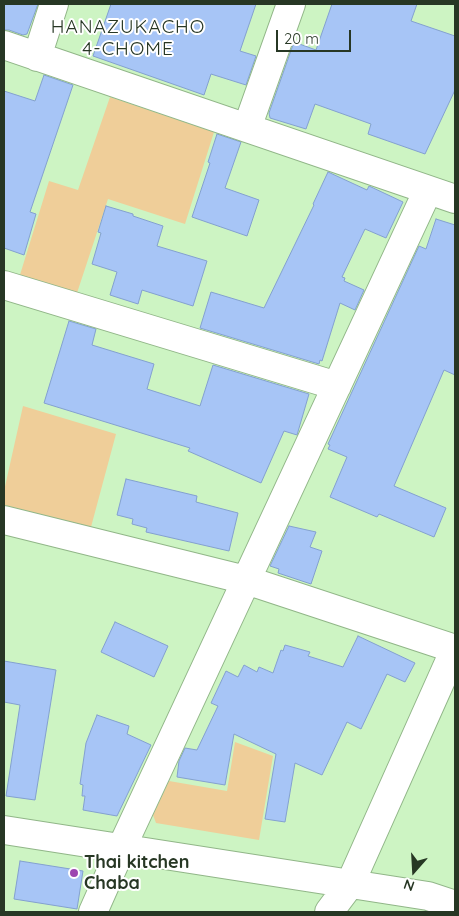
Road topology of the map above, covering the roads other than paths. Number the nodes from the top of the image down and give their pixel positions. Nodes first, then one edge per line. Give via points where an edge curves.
1 (54, 4) edge
2 (291, 4) edge
3 (4, 45) edge
4 (37, 56) junction
5 (248, 128) junction
6 (428, 190) junction
7 (455, 199) edge
8 (4, 285) edge
9 (337, 386) junction
10 (4, 520) edge
11 (246, 580) junction
12 (455, 649) edge
13 (4, 830) edge
14 (121, 849) junction
15 (350, 884) junction
16 (455, 905) edge
17 (93, 912) edge
18 (330, 912) edge

1 - 4 street
2 - 5 street
3 - 4 street
4 - 5 street
5 - 6 street
6 - 7 street
6 - 9 street
8 - 9 street
9 - 11 street
10 - 11 street
11 - 12 street
11 - 14 street
12 - 15 street
13 - 14 street
14 - 15 street
14 - 17 street
15 - 16 street via 428,896
15 - 18 street

